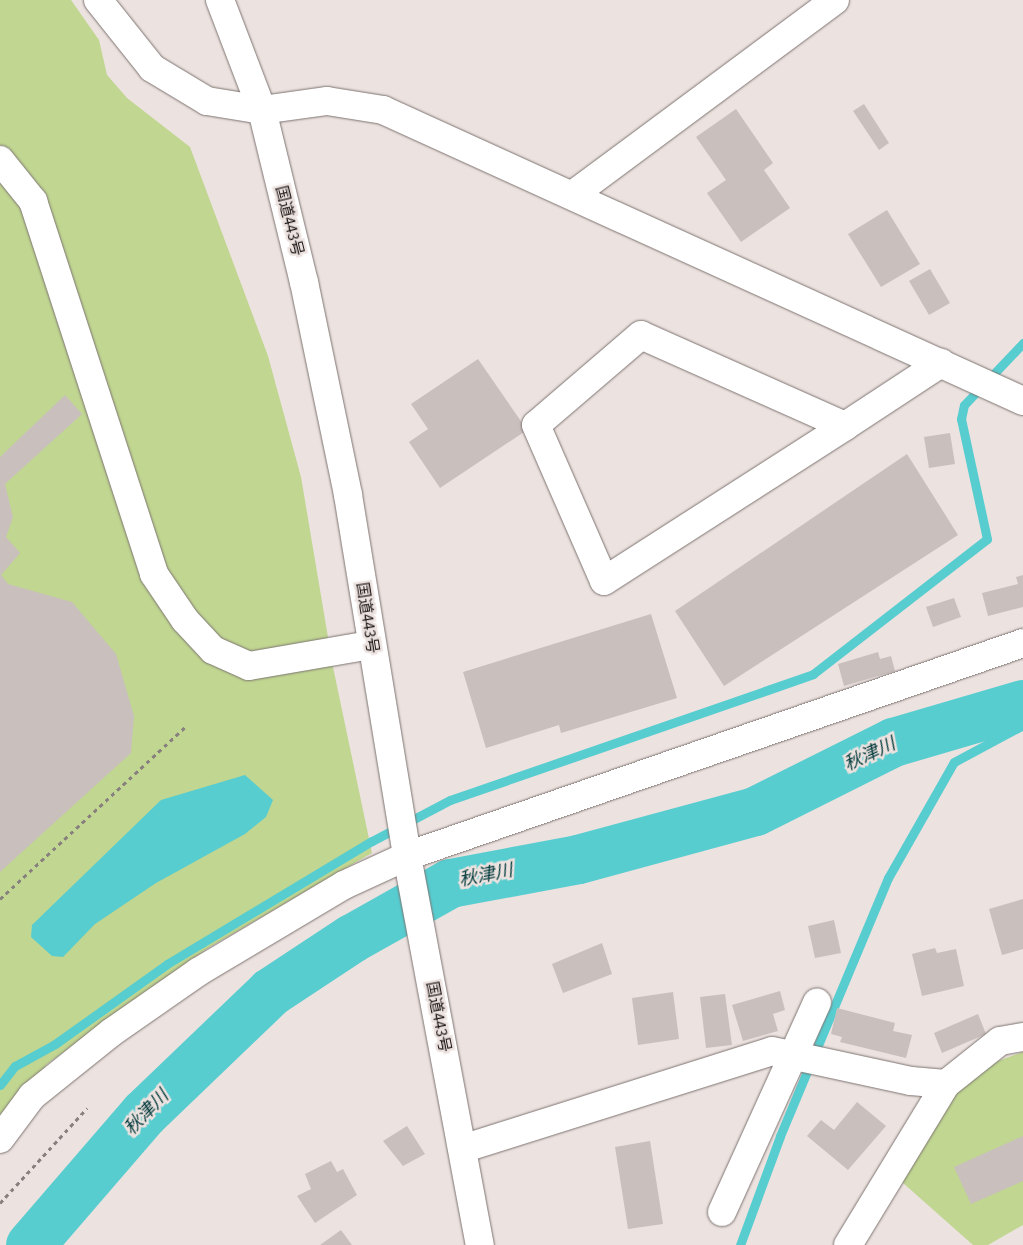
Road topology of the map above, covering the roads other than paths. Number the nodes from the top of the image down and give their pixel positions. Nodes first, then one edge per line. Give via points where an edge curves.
1 (98, 0) edge
2 (220, 0) edge
3 (835, 0) edge
4 (262, 110) junction
5 (0, 160) edge
6 (574, 194) junction
7 (941, 363) junction
8 (1023, 401) edge
9 (845, 426) junction
10 (1023, 643) edge
11 (371, 645) junction
12 (404, 836) junction
13 (817, 1003) dead end
14 (1023, 1037) edge
15 (802, 1058) junction
16 (946, 1084) junction
17 (0, 1139) edge
18 (465, 1148) junction
19 (722, 1212) dead end
20 (480, 1245) edge
21 (848, 1245) edge

1 - 4 main road via 152,68 207,101
2 - 4 main road, 国道443号
3 - 6 main road
4 - 6 main road via 327,101 383,110
4 - 11 main road, 国道443号 via 304,282 348,495
5 - 11 main road via 33,201 154,574 185,620 213,650 249,666
6 - 7 main road
7 - 8 main road
7 - 9 main road
9 - 9 main road via 604,581 536,425 641,335
10 - 12 main road
11 - 12 main road, 国道443号
12 - 17 main road via 344,885 198,972 32,1096
12 - 18 main road, 国道443号
13 - 15 main road
14 - 16 main road via 1000,1042
15 - 16 main road
15 - 18 main road via 772,1051
15 - 19 main road
16 - 21 main road
18 - 20 main road, 国道443号

